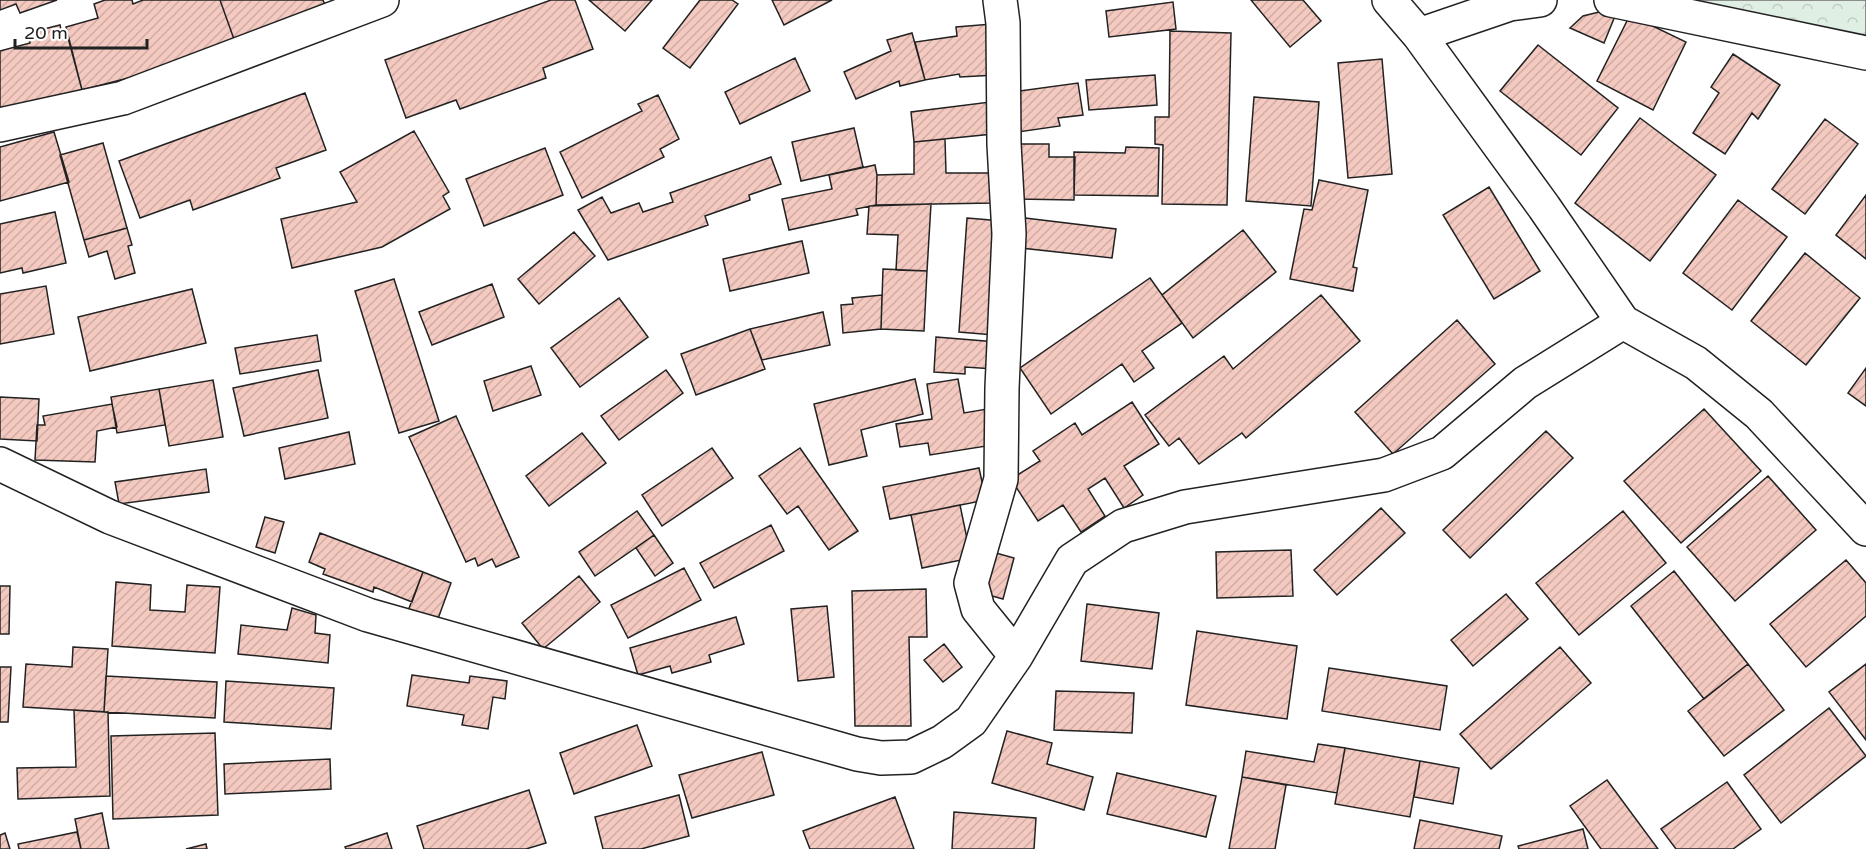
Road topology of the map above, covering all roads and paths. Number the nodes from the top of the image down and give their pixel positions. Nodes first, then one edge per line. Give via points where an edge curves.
1 (382, 0) edge
2 (1000, 0) edge
3 (1389, 0) edge
4 (1540, 0) edge
5 (1611, 0) edge
6 (1419, 35) junction
7 (1866, 53) edge
8 (0, 125) edge
9 (1623, 322) junction
10 (0, 464) edge
11 (1866, 529) edge
12 (1016, 657) junction

1 - 8 street via 123,98
2 - 12 street via 1009,234 1001,479 970,583 978,609
3 - 6 street
4 - 6 street via 1510,4
5 - 7 street
6 - 9 street
9 - 11 street via 1696,363 1759,414
9 - 12 street via 1525,383 1442,453 1384,476 1185,507 1123,526 1072,560
10 - 12 street via 110,517 368,615 856,754 911,757 942,742 972,721

